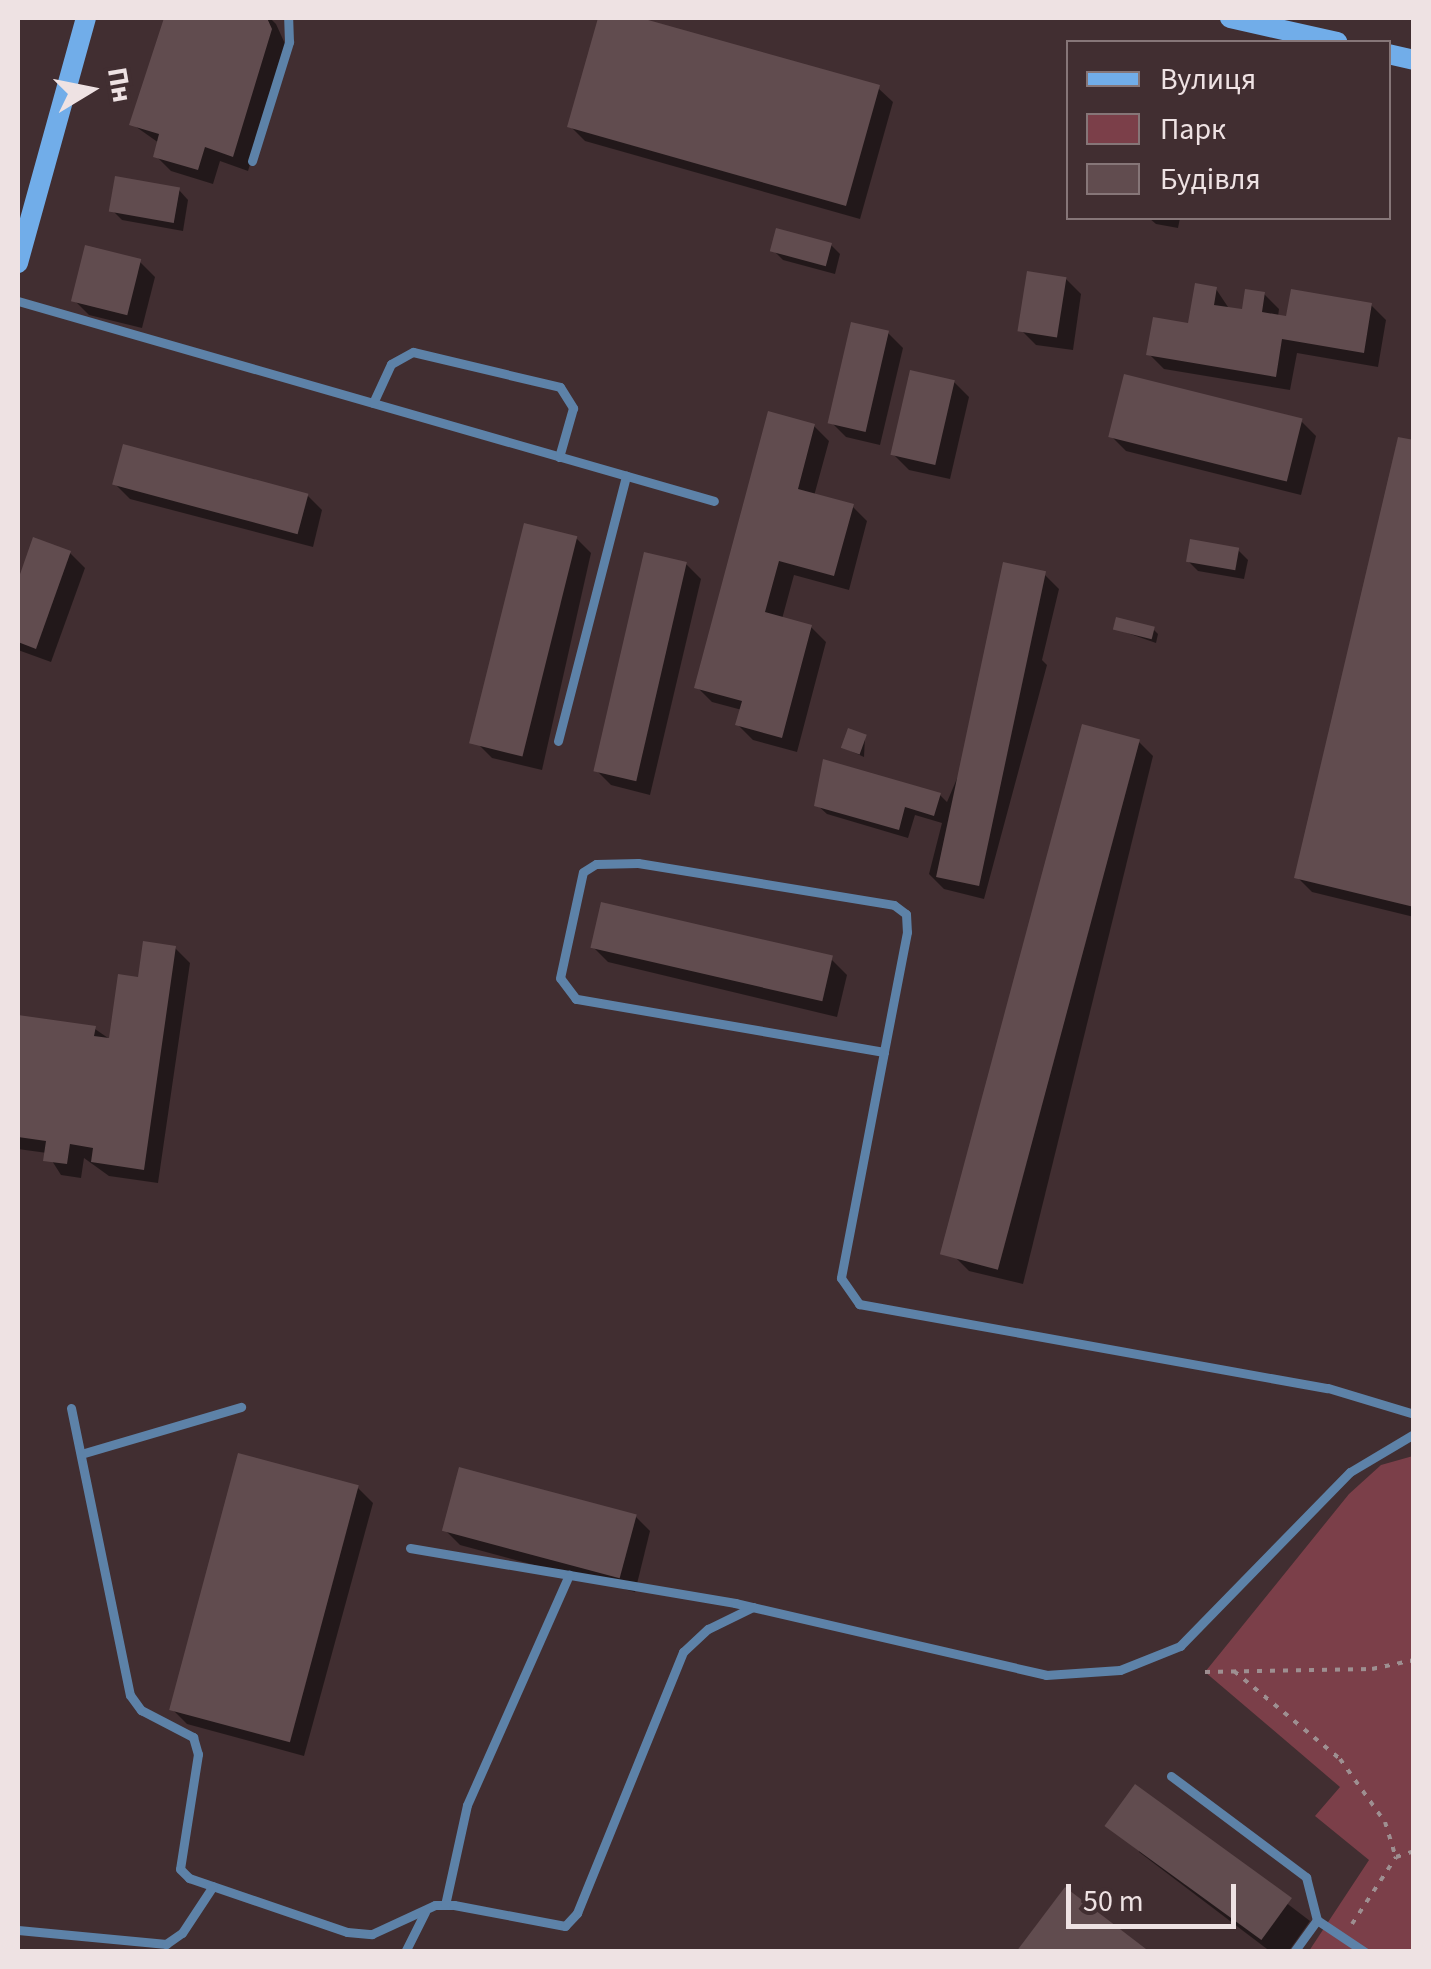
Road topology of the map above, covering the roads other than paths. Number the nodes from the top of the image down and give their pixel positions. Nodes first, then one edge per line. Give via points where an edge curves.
1 (86, 18) edge
2 (288, 18) edge
3 (1230, 18) edge
4 (1329, 40) edge
5 (252, 161) dead end
6 (18, 263) edge
7 (18, 301) edge
8 (373, 403) junction
9 (559, 457) junction
10 (626, 476) junction
11 (714, 501) dead end
12 (558, 740) dead end
13 (884, 1052) junction
14 (241, 1407) dead end
15 (71, 1408) dead end
16 (1414, 1414) edge
17 (1414, 1434) edge
18 (80, 1454) junction
19 (410, 1548) dead end
20 (570, 1575) junction
21 (753, 1607) junction
22 (1171, 1776) dead end
23 (213, 1886) junction
24 (444, 1905) junction
25 (426, 1910) junction
26 (1317, 1920) junction
27 (18, 1930) edge
28 (405, 1952) edge
29 (1294, 1952) edge
30 (1365, 1952) edge

1 - 6 street
2 - 5 lane via 289,42
3 - 4 street
7 - 8 lane
8 - 9 lane
8 - 9 lane via 391,364 413,352 560,387 573,408
9 - 10 lane
10 - 11 lane
10 - 12 lane
13 - 13 lane via 576,998 560,978 583,872 596,864 638,863 894,906 906,914 907,932
13 - 16 lane via 841,1278 859,1304 1328,1388
14 - 18 lane
15 - 18 lane
17 - 21 lane via 1350,1472 1180,1646 1120,1670 1046,1675
18 - 23 lane via 130,1695 140,1710 192,1738 198,1754 180,1869
19 - 20 lane
20 - 21 lane
20 - 24 lane via 467,1804
21 - 24 lane via 708,1629 683,1652 576,1913 564,1926
22 - 26 lane via 1306,1877
23 - 25 lane via 348,1932 372,1934
23 - 27 lane via 182,1934 166,1944
24 - 25 lane
25 - 28 lane
26 - 29 lane
26 - 30 lane

